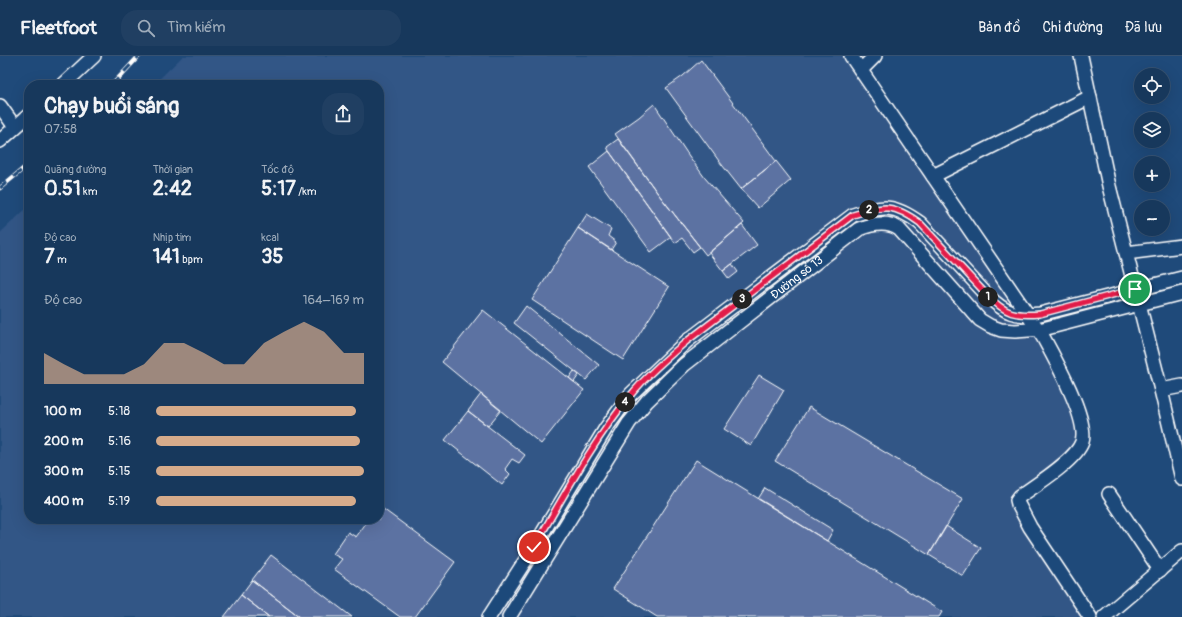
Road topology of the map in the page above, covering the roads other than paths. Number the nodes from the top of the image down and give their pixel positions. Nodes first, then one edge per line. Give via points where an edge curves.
1 (94, 56) edge
2 (851, 56) edge
3 (874, 56) edge
4 (1082, 56) edge
5 (861, 70) junction
6 (68, 80) edge
7 (1090, 97) junction
8 (0, 106) edge
9 (24, 119) edge
10 (15, 127) junction
11 (0, 141) edge
12 (933, 176) junction
13 (882, 207) junction
14 (884, 224) junction
15 (1182, 246) edge
16 (1126, 252) junction
17 (1182, 278) edge
18 (1135, 289) junction
19 (1182, 294) edge
20 (737, 303) junction
21 (1139, 304) junction
22 (1028, 315) junction
23 (747, 316) junction
24 (1037, 329) junction
25 (1182, 386) edge
26 (1161, 390) junction
27 (1182, 479) edge
28 (1109, 494) dead end
29 (534, 547) junction
30 (1182, 551) edge
31 (548, 556) junction
32 (1160, 570) junction
33 (489, 617) edge
34 (509, 617) edge
35 (1090, 617) edge
36 (1104, 617) edge

1 - 6 street
2 - 5 street
3 - 5 street
4 - 7 street
5 - 12 street
7 - 12 street
7 - 16 street
8 - 10 street
9 - 10 street
10 - 11 street
12 - 22 street
13 - 14 street
13 - 20 street, Đường số 13 via 853,215
13 - 22 street, Đường số 13 via 902,212 920,223 999,307 1011,314
14 - 23 street, Đường số 13 via 872,224 859,229
14 - 24 street via 899,229 980,320 1001,330
15 - 16 street
16 - 18 street
17 - 18 street, Đường số 13
18 - 21 street
18 - 22 street, Đường số 13
19 - 21 street
20 - 23 street
20 - 29 street, Đường số 13 via 673,353 631,394 606,428
21 - 24 street
21 - 26 street
22 - 24 street
23 - 31 street, Đường số 13 via 684,365 647,401 629,423
24 - 35 street via 1060,367 1079,414 1083,428 1082,442 1070,458 1017,500 1030,527
25 - 26 street
26 - 27 street
28 - 32 street
29 - 31 street
29 - 33 street, Đường số 13
30 - 32 street
31 - 34 street, Đường số 13
32 - 36 street

